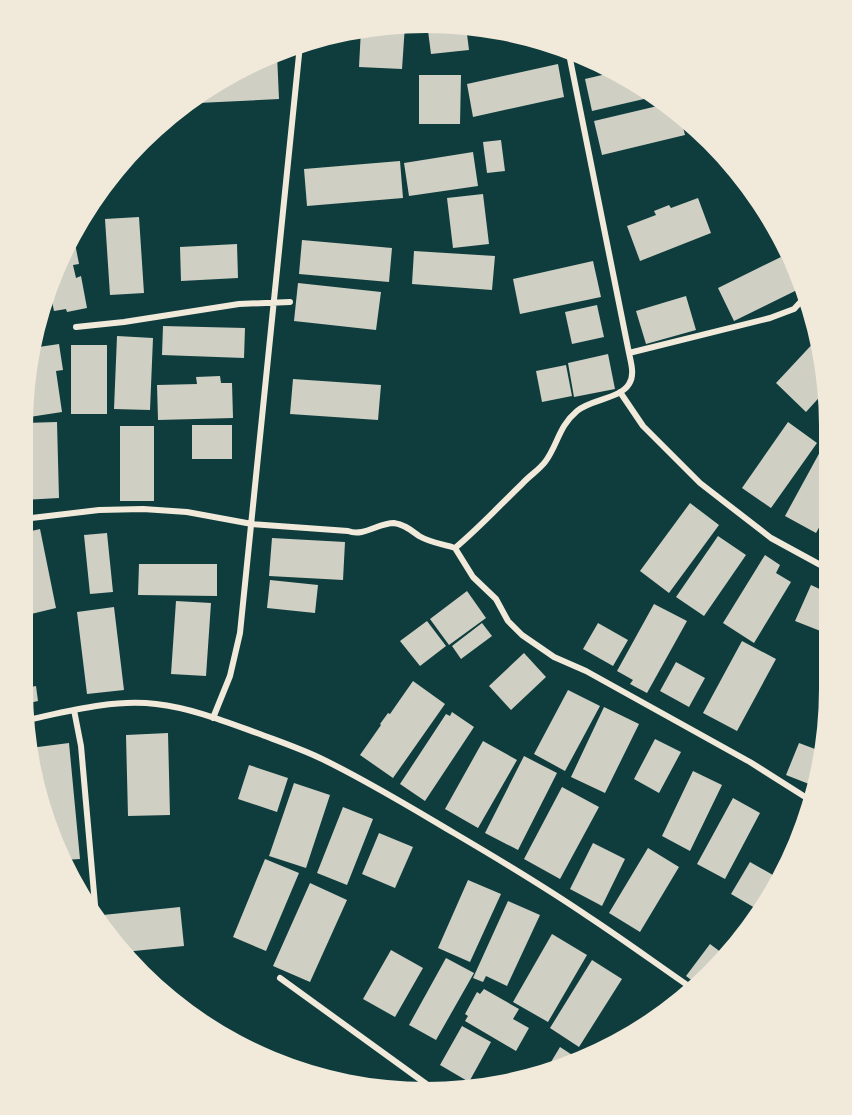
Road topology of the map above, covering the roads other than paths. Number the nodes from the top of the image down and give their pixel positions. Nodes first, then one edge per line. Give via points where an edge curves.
1 (299, 54) edge
2 (570, 61) edge
3 (274, 302) junction
4 (290, 302) dead end
5 (799, 303) edge
6 (76, 327) dead end
7 (629, 353) junction
8 (620, 392) junction
9 (33, 518) edge
10 (252, 524) junction
11 (455, 548) junction
12 (819, 564) edge
13 (74, 710) junction
14 (34, 718) edge
15 (213, 718) junction
16 (804, 796) edge
17 (95, 900) edge
18 (280, 978) dead end
19 (685, 984) edge
20 (423, 1082) edge

1 - 3 street
2 - 7 street
3 - 4 street
3 - 6 street
3 - 10 street
5 - 7 street via 770,318
7 - 8 street via 632,379
8 - 11 street via 576,411 560,431 544,463
8 - 12 street via 642,426 700,483 771,538
9 - 10 street via 142,509 187,512
10 - 11 street via 355,533 393,523 434,543
10 - 15 street via 238,644
11 - 16 street via 473,577 496,599 508,621 522,635 554,657 750,762
13 - 14 street
13 - 15 street via 126,703 156,704
13 - 17 street via 81,746
15 - 19 street via 292,746 360,778 516,870
18 - 20 street

